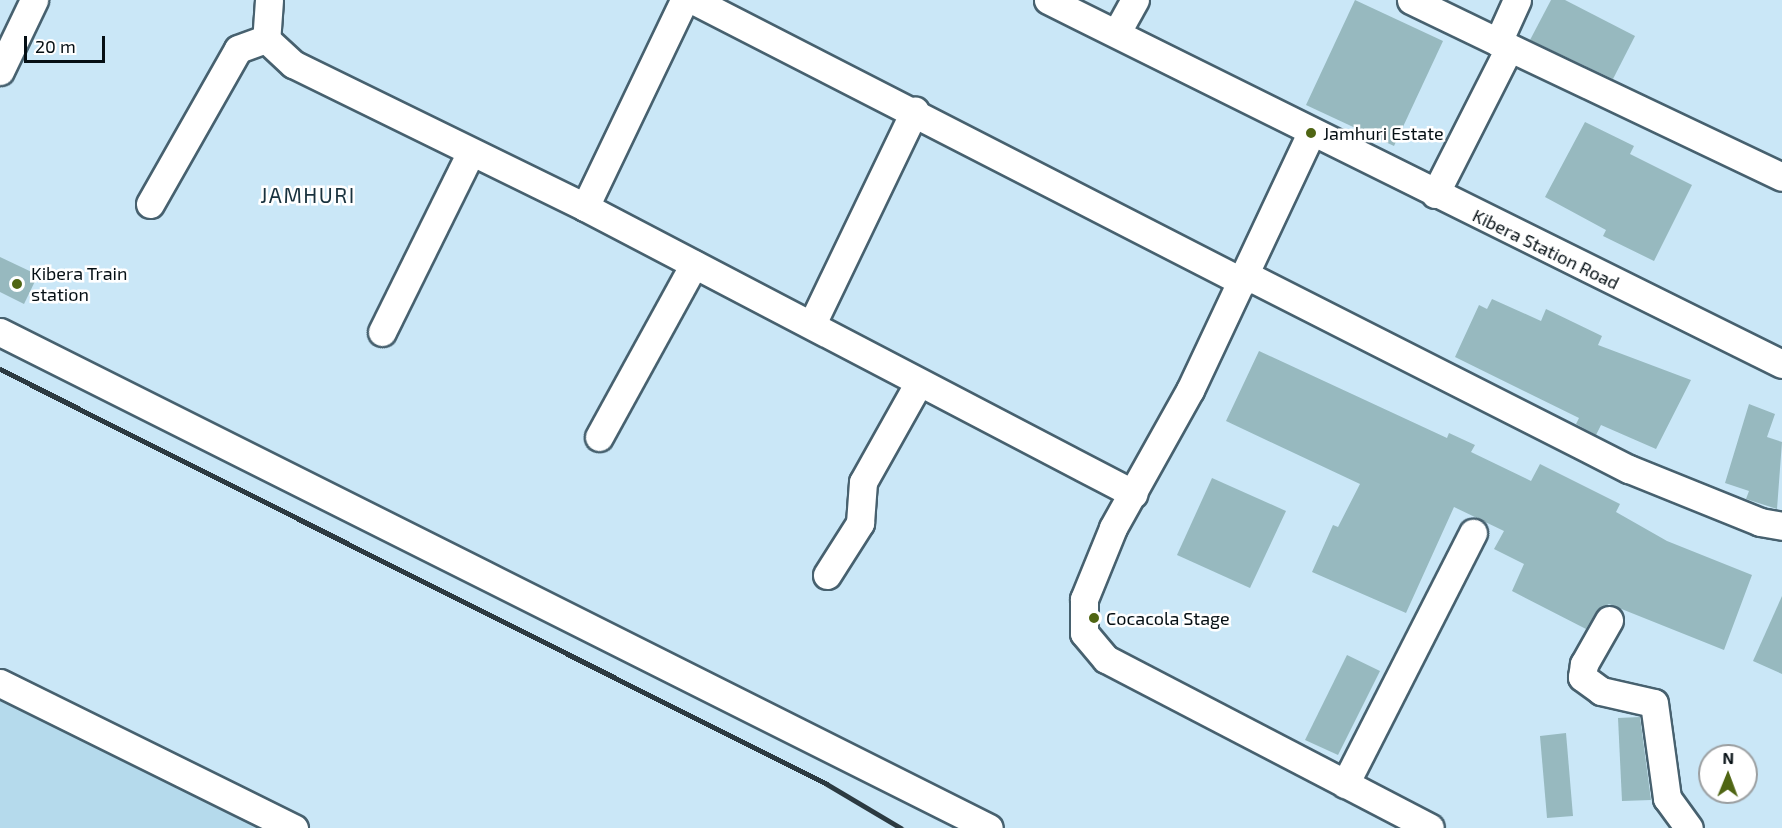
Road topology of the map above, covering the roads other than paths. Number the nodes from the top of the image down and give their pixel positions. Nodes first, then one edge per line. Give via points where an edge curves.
1 (34, 0) edge
2 (269, 0) edge
3 (684, 0) edge
4 (693, 0) edge
5 (1048, 0) edge
6 (1134, 0) edge
7 (1411, 0) edge
8 (1517, 0) edge
9 (1117, 32) junction
10 (266, 39) junction
11 (1504, 45) junction
12 (0, 72) edge
13 (915, 111) junction
14 (1311, 133) junction
15 (470, 154) junction
16 (1782, 177) edge
17 (1435, 194) junction
18 (150, 204) dead end
19 (585, 207) junction
20 (694, 264) junction
21 (1244, 278) junction
22 (812, 324) junction
23 (0, 332) edge
24 (382, 332) dead end
25 (1782, 364) edge
26 (918, 384) junction
27 (599, 437) dead end
28 (1134, 494) junction
29 (1782, 525) edge
30 (1473, 532) dead end
31 (827, 575) dead end
32 (1609, 620) dead end
33 (0, 683) edge
34 (1345, 784) junction
35 (1418, 826) edge
36 (294, 828) edge
37 (989, 828) edge
38 (1689, 828) edge

1 - 12 street
2 - 10 street
3 - 19 street
4 - 13 street via 758,38
5 - 9 street, Kibera Station Road
6 - 9 street
7 - 11 street
8 - 11 street
9 - 14 street, Kibera Station Road
10 - 15 street via 293,64
10 - 18 street via 238,49
11 - 16 street
11 - 17 street
13 - 21 street
13 - 22 street
14 - 17 street, Kibera Station Road
14 - 21 street
15 - 19 street
15 - 24 street
17 - 25 street, Kibera Station Road
19 - 20 street
20 - 22 street
20 - 27 street
21 - 28 street
21 - 29 street via 1629,469 1760,522
22 - 26 street
23 - 37 street
26 - 28 street
26 - 31 street via 862,482 860,523
28 - 34 street via 1084,599 1083,626 1092,648
30 - 34 street
32 - 38 street via 1582,677 1601,691 1654,703 1667,798
33 - 36 street
34 - 35 street

